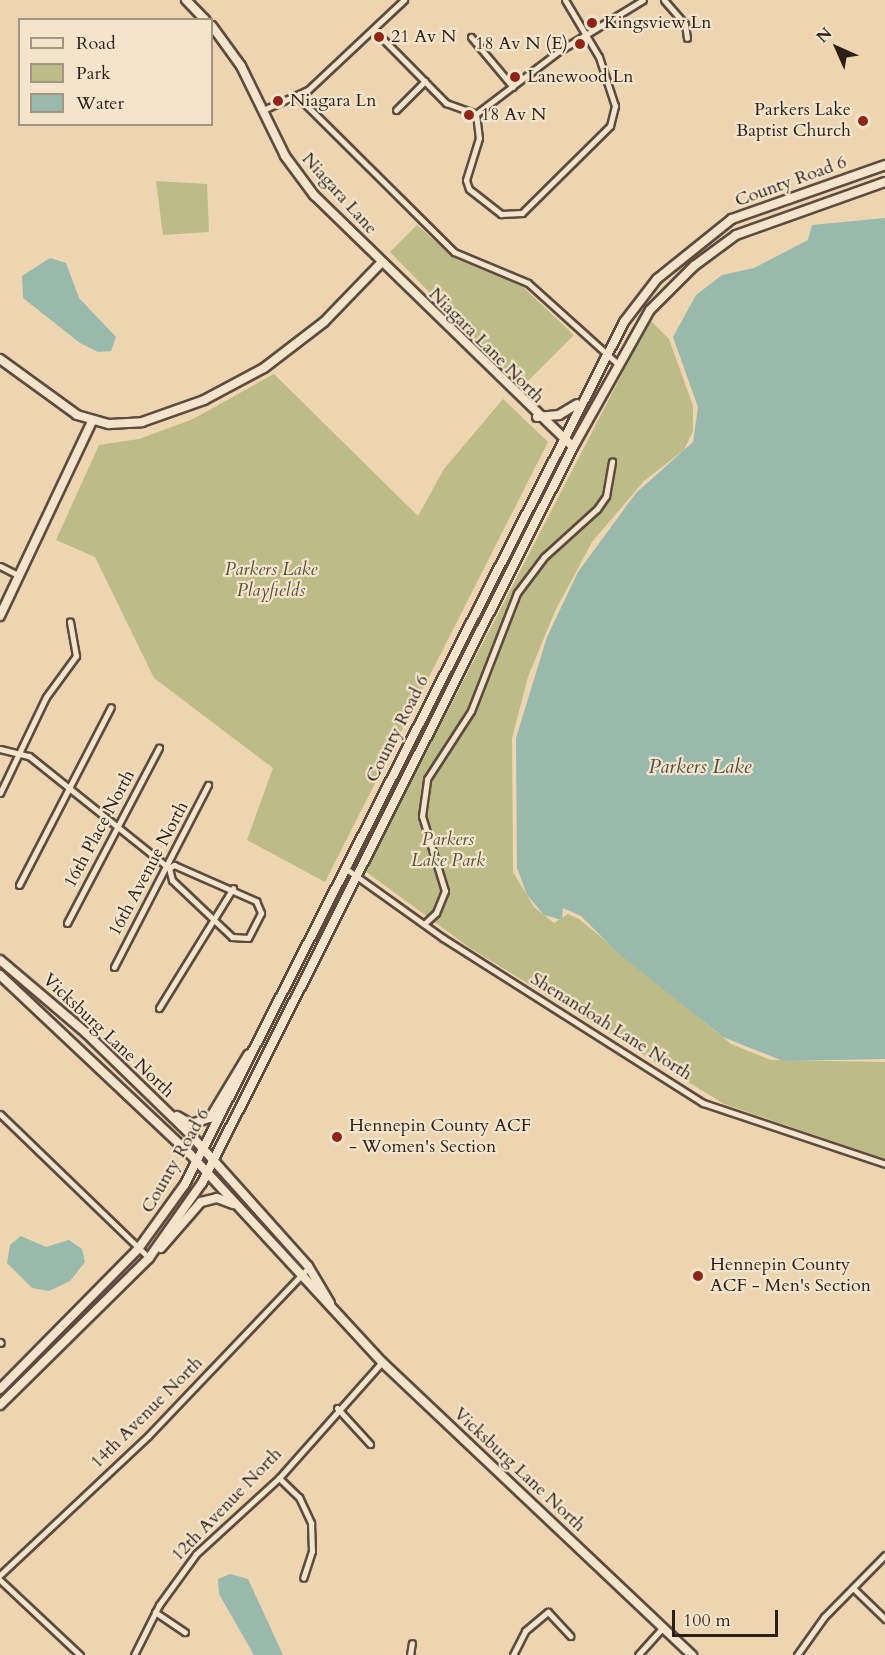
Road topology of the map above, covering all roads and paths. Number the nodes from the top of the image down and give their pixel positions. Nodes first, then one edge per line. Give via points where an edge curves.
1 (186, 0) edge
2 (404, 0) edge
3 (565, 0) edge
4 (644, 0) edge
5 (664, 0) edge
6 (204, 18) edge
7 (213, 28) edge
8 (374, 30) junction
9 (587, 34) junction
10 (471, 37) dead end
11 (687, 38) dead end
12 (425, 81) junction
13 (513, 87) junction
14 (298, 97) junction
15 (263, 110) junction
16 (396, 110) dead end
17 (476, 114) junction
18 (885, 165) edge
19 (885, 182) edge
20 (381, 263) junction
21 (604, 354) junction
22 (0, 359) edge
23 (616, 363) junction
24 (579, 403) junction
25 (537, 417) junction
26 (92, 421) junction
27 (560, 439) junction
28 (573, 447) junction
29 (612, 462) dead end
30 (0, 566) edge
31 (18, 575) junction
32 (0, 616) edge
33 (70, 622) dead end
34 (111, 707) dead end
35 (159, 748) dead end
36 (0, 749) edge
37 (20, 752) junction
38 (208, 785) dead end
39 (72, 790) junction
40 (0, 792) edge
41 (120, 829) junction
42 (169, 868) junction
43 (345, 868) junction
44 (357, 876) junction
45 (19, 885) dead end
46 (233, 888) junction
47 (214, 920) junction
48 (67, 923) dead end
49 (424, 924) junction
50 (0, 960) edge
51 (114, 967) dead end
52 (0, 975) edge
53 (159, 1008) dead end
54 (253, 1050) junction
55 (162, 1106) junction
56 (0, 1114) edge
57 (203, 1148) junction
58 (214, 1160) junction
59 (196, 1161) junction
60 (885, 1164) edge
61 (207, 1174) junction
62 (235, 1205) junction
63 (138, 1249) junction
64 (151, 1256) junction
65 (309, 1267) junction
66 (299, 1277) junction
67 (330, 1303) junction
68 (382, 1362) junction
69 (0, 1389) edge
70 (0, 1405) edge
71 (337, 1408) junction
72 (370, 1444) dead end
73 (279, 1478) junction
74 (885, 1555) edge
75 (0, 1575) edge
76 (303, 1578) dead end
77 (0, 1580) edge
78 (853, 1588) junction
79 (155, 1612) junction
80 (885, 1619) edge
81 (663, 1627) junction
82 (185, 1632) dead end
83 (570, 1636) dead end
84 (412, 1643) dead end
85 (80, 1655) edge
86 (134, 1655) edge
87 (410, 1655) edge
88 (513, 1655) edge
89 (638, 1655) edge
90 (692, 1655) edge
91 (798, 1655) edge

1 - 6 main road
2 - 8 street
3 - 9 street
4 - 9 street
5 - 11 street via 685,24
7 - 15 main road
8 - 12 street
8 - 14 street
9 - 13 street
9 - 17 street via 612,96 614,117 522,213 501,214 469,189 467,170 479,138
10 - 13 street
12 - 16 street
12 - 17 street via 455,110
13 - 17 street
14 - 15 street
14 - 21 street via 454,252 528,283
15 - 20 main road, Niagara Lane via 302,180
18 - 21 main road, County Road 6 via 772,202 710,233 657,279
19 - 23 main road, County Road 6 via 765,222 714,250 650,310
20 - 25 main road, Niagara Lane North
20 - 26 main road via 319,326 235,385 142,422
21 - 23 street
21 - 24 main road, County Road 6
22 - 26 main road via 49,400
23 - 28 main road, County Road 6
24 - 25 main road via 559,415
24 - 27 main road, County Road 6
25 - 27 main road, Niagara Lane North
26 - 31 main road
27 - 28 main road, Niagara Lane North
27 - 43 main road, County Road 6
28 - 44 main road, County Road 6
29 - 49 street via 606,496 597,509 544,557 518,593 471,711 427,779 422,816 444,891
30 - 31 street
31 - 32 main road
33 - 37 street via 76,656 51,688
34 - 39 street
35 - 41 street, 16th Place North
36 - 37 street
37 - 39 street
37 - 40 street
38 - 42 street, 16th Avenue North
39 - 41 street
39 - 45 street
41 - 42 street
41 - 48 street, 16th Place North
42 - 46 street via 180,864
42 - 47 street via 172,880
42 - 51 street, 16th Avenue North
43 - 44 street, Shenandoah Lane North
43 - 54 main road, County Road 6
44 - 49 street, Shenandoah Lane North
44 - 58 main road, County Road 6
46 - 47 street
46 - 47 street via 256,901 259,920 243,940
47 - 53 street
49 - 60 street, Shenandoah Lane North via 703,1103
50 - 55 main road, Vicksburg Lane North
52 - 59 main road, Vicksburg Lane North
54 - 55 main road via 206,1122 187,1123
54 - 57 main road, County Road 6
55 - 57 main road, Vicksburg Lane North
56 - 63 street
57 - 58 main road, Vicksburg Lane North
57 - 59 main road, County Road 6
58 - 61 main road, County Road 6
58 - 65 main road, Vicksburg Lane North
59 - 61 main road, Vicksburg Lane North
59 - 63 main road, County Road 6
61 - 62 main road, Vicksburg Lane North
61 - 64 main road, County Road 6
62 - 64 main road via 217,1198 201,1202 169,1243
62 - 66 main road, Vicksburg Lane North
63 - 64 street
63 - 69 main road, County Road 6
64 - 70 main road, County Road 6
65 - 66 street, 14th Avenue North
65 - 67 main road, Vicksburg Lane North
66 - 67 main road, Vicksburg Lane North
66 - 75 street, 14th Avenue North via 149,1435
67 - 68 main road, Vicksburg Lane North
68 - 71 street, 12th Avenue North
68 - 81 main road, Vicksburg Lane North
71 - 72 street
71 - 73 street, 12th Avenue North
73 - 76 street via 299,1497 311,1523 312,1551
73 - 79 street, 12th Avenue North via 196,1554
74 - 78 street
77 - 85 street
78 - 80 street
78 - 91 street
79 - 82 street
79 - 86 street, 12th Avenue North
81 - 89 street
81 - 90 main road, Vicksburg Lane North
83 - 88 street via 548,1612 525,1631
84 - 87 street

